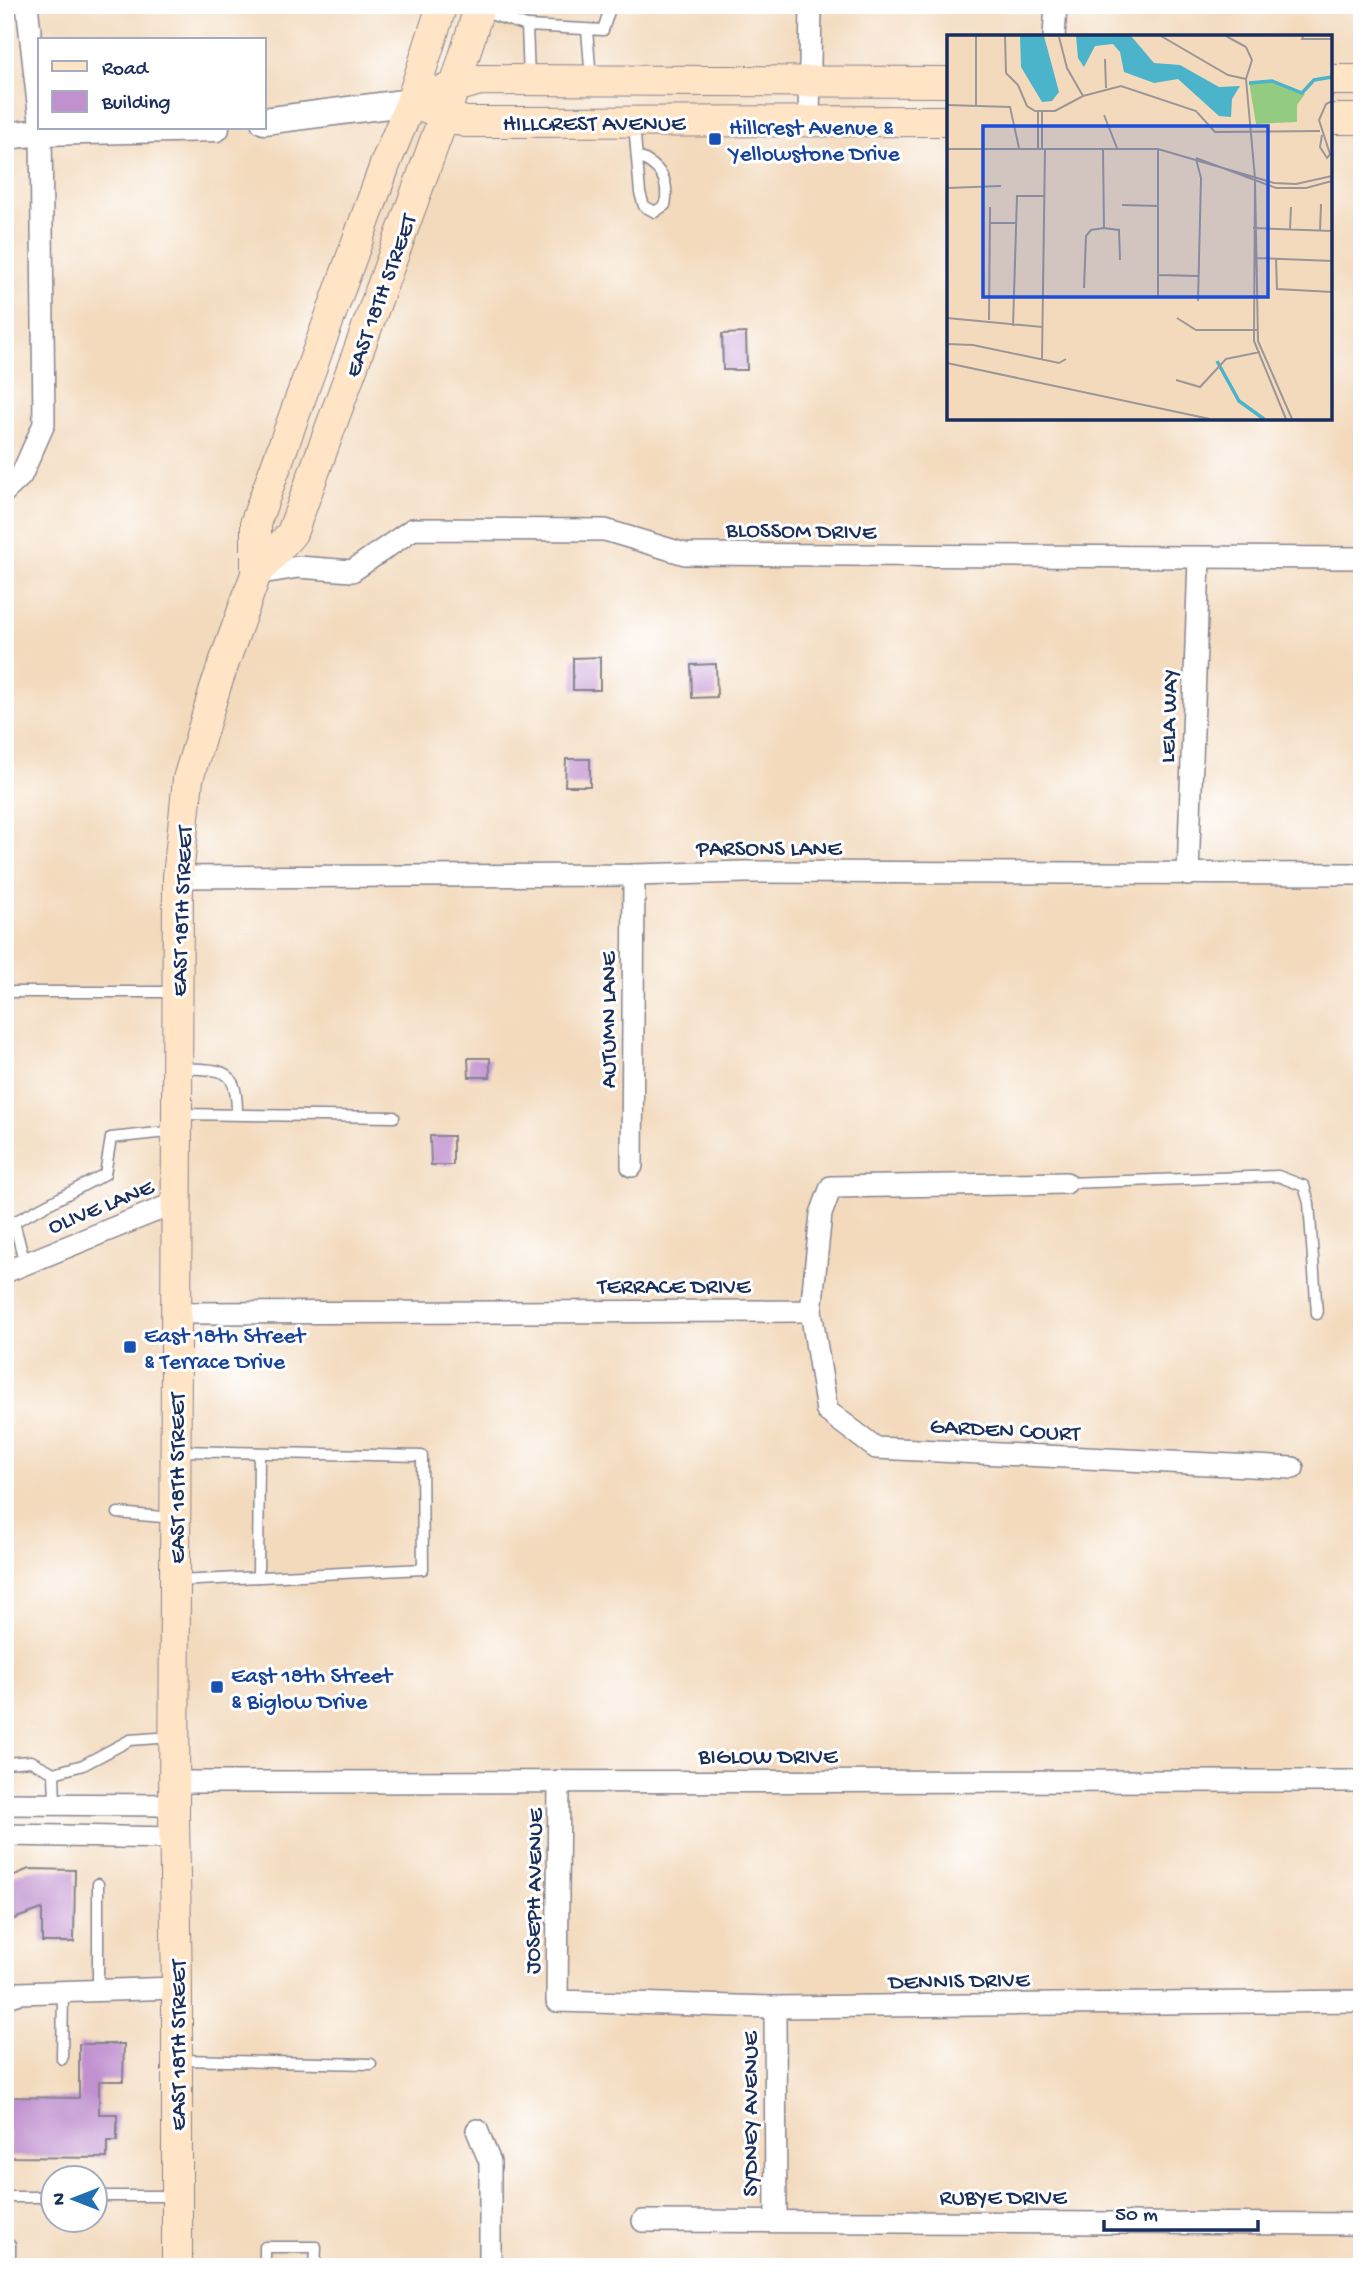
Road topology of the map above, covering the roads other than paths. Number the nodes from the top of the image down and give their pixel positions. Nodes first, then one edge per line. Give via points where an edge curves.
1 (27, 5) edge
2 (442, 5) edge
3 (611, 5) edge
4 (811, 5) edge
5 (1056, 5) edge
6 (479, 8) edge
7 (527, 26) junction
8 (587, 30) junction
9 (1054, 35) edge
10 (1332, 80) edge
11 (1362, 80) edge
12 (529, 81) junction
13 (809, 81) junction
14 (591, 82) junction
15 (947, 82) edge
16 (455, 86) junction
17 (38, 101) edge
18 (411, 102) junction
19 (445, 115) junction
20 (1332, 119) edge
21 (1362, 119) edge
22 (266, 121) edge
23 (809, 121) junction
24 (947, 121) edge
25 (634, 122) junction
26 (38, 128) edge
27 (41, 130) edge
28 (5, 136) edge
29 (637, 156) junction
30 (5, 491) edge
31 (1362, 558) edge
32 (1199, 559) junction
33 (256, 574) junction
34 (1362, 874) edge
35 (634, 875) junction
36 (1188, 875) junction
37 (178, 877) junction
38 (5, 992) edge
39 (177, 992) junction
40 (176, 1068) junction
41 (237, 1114) junction
42 (394, 1117) dead end
43 (176, 1122) junction
44 (632, 1166) dead end
45 (1066, 1183) joint
46 (175, 1203) junction
47 (15, 1268) edge
48 (811, 1311) junction
49 (176, 1313) junction
50 (1317, 1314) dead end
51 (176, 1451) junction
52 (259, 1453) junction
53 (1293, 1468) dead end
54 (118, 1513) dead end
55 (176, 1518) junction
56 (258, 1577) junction
57 (176, 1581) junction
58 (175, 1737) junction
59 (5, 1763) edge
60 (54, 1773) junction
61 (559, 1781) junction
62 (1362, 1782) edge
63 (175, 1793) junction
64 (5, 1804) edge
65 (55, 1804) junction
66 (5, 1835) edge
67 (175, 1838) junction
68 (98, 1884) dead end
69 (177, 1988) junction
70 (98, 1991) junction
71 (63, 1992) junction
72 (5, 1998) edge
73 (557, 2001) joint
74 (1362, 2001) edge
75 (775, 2007) junction
76 (62, 2059) dead end
77 (177, 2060) junction
78 (371, 2064) dead end
79 (477, 2130) dead end
80 (108, 2196) edge
81 (177, 2196) junction
82 (5, 2197) edge
83 (38, 2197) edge
84 (643, 2221) dead end
85 (776, 2221) junction
86 (1362, 2224) edge
87 (10, 2245) dead end
88 (10, 2267) edge
89 (177, 2267) edge
90 (265, 2267) edge
91 (315, 2267) edge
92 (490, 2267) edge

1 - 17 street
2 - 18 main road, EAST 18TH STREET
3 - 8 lane via 603,30
4 - 13 street
5 - 9 street
6 - 7 lane
6 - 16 main road, EAST 18TH STREET
7 - 8 lane
7 - 12 lane
8 - 14 lane
10 - 11 main road
12 - 14 main road, HILLCREST AVENUE
12 - 16 main road, HILLCREST AVENUE via 481,80
13 - 14 main road, HILLCREST AVENUE
13 - 15 main road, HILLCREST AVENUE
13 - 23 street
16 - 18 main road, HILLCREST AVENUE
16 - 19 main road, EAST 18TH STREET
18 - 19 main road, HILLCREST AVENUE
18 - 22 street, HILLCREST AVENUE
18 - 33 main road, EAST 18TH STREET via 256,521
19 - 25 main road, HILLCREST AVENUE via 465,122
19 - 33 main road, EAST 18TH STREET via 292,533
20 - 21 main road
23 - 24 main road, HILLCREST AVENUE
23 - 25 main road, HILLCREST AVENUE
25 - 29 lane
26 - 28 street
27 - 30 street via 44,424 21,476
29 - 29 lane via 644,206 655,212 664,205 668,191 654,164
31 - 32 street, BLOSSOM DRIVE
32 - 33 street, BLOSSOM DRIVE via 685,554 605,530 412,529 352,571 298,567
32 - 36 street, LELA WAY
33 - 37 main road, EAST 18TH STREET via 188,779
34 - 36 street, PARSONS LANE
35 - 36 street, PARSONS LANE
35 - 37 street, PARSONS LANE
35 - 44 street, AUTUMN LANE
37 - 39 main road, EAST 18TH STREET
38 - 39 lane
39 - 40 main road, EAST 18TH STREET
40 - 41 lane via 220,1070 232,1078
40 - 43 main road, EAST 18TH STREET
41 - 42 lane
41 - 43 lane
43 - 46 main road, EAST 18TH STREET
43 - 47 lane via 111,1138 105,1174 14,1222
45 - 48 street via 831,1187 821,1214
45 - 50 lane via 1278,1176 1304,1186
46 - 47 street, OLIVE LANE
46 - 49 main road, EAST 18TH STREET
48 - 49 street, TERRACE DRIVE
48 - 53 street, GARDEN COURT via 827,1411 876,1448
49 - 51 main road, EAST 18TH STREET
51 - 52 lane
51 - 55 main road, EAST 18TH STREET
52 - 56 lane
52 - 56 lane via 422,1456 423,1569
54 - 55 lane
55 - 57 main road, EAST 18TH STREET
56 - 57 lane
57 - 58 main road, EAST 18TH STREET
58 - 60 lane via 130,1740 83,1765
58 - 63 main road, EAST 18TH STREET
59 - 60 lane via 31,1761
60 - 65 lane
61 - 62 street, BIGLOW DRIVE
61 - 63 street, BIGLOW DRIVE
61 - 73 street, JOSEPH AVENUE
63 - 65 street, BIGLOW DRIVE
63 - 67 main road, EAST 18TH STREET
64 - 65 street, BIGLOW DRIVE
66 - 67 street
67 - 69 main road, EAST 18TH STREET
68 - 70 lane
69 - 70 street
69 - 77 main road, EAST 18TH STREET
70 - 71 street
71 - 72 street via 19,1993
71 - 76 lane
73 - 75 street, DENNIS DRIVE
74 - 75 street, DENNIS DRIVE
75 - 85 street, SYDNEY AVENUE
77 - 78 lane
77 - 81 main road, EAST 18TH STREET
79 - 92 street via 490,2162
80 - 81 lane
81 - 89 main road, EAST 18TH STREET
82 - 83 lane
84 - 85 street, RUBYE DRIVE
85 - 86 street, RUBYE DRIVE
87 - 88 lane
90 - 91 lane via 265,2247 316,2247

